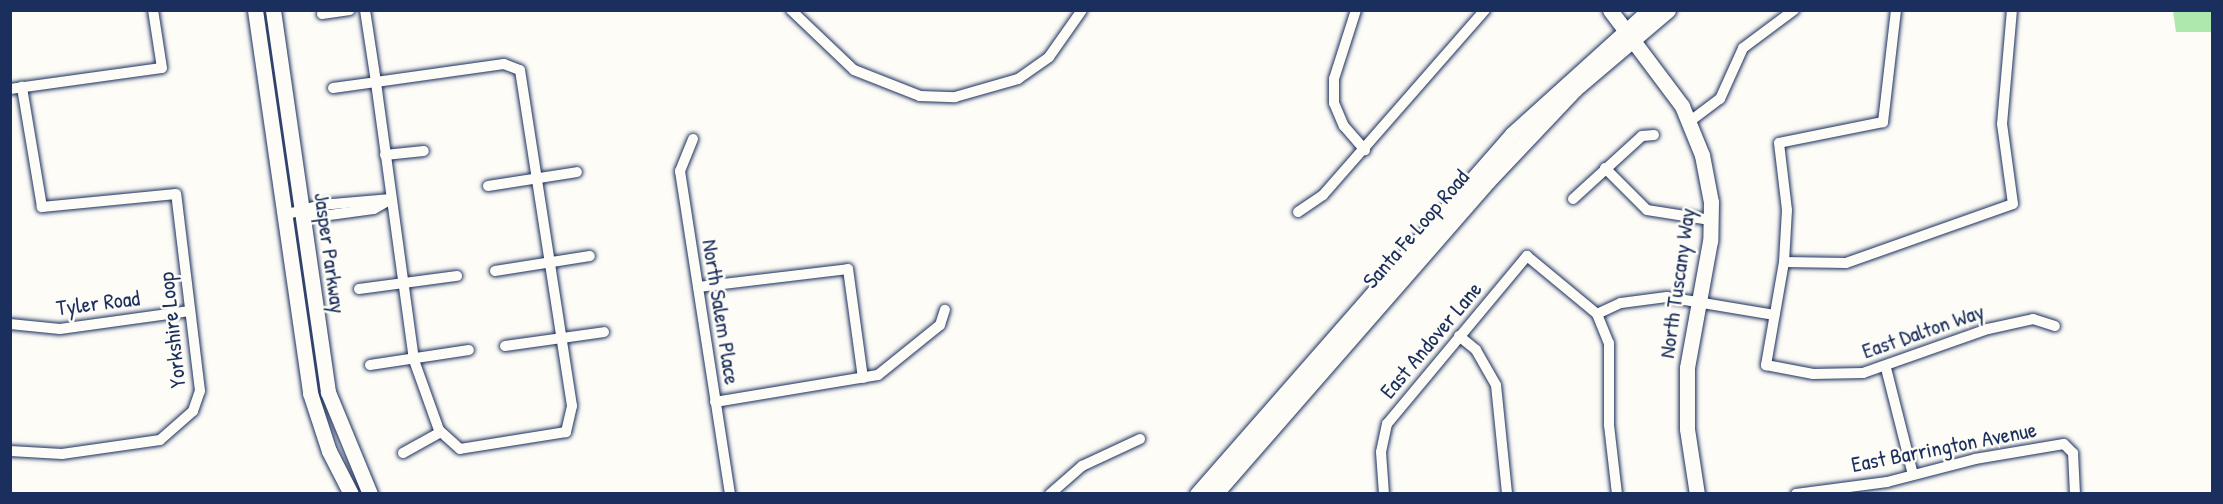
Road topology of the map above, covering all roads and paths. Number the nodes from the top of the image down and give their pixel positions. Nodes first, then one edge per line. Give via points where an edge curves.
1 (153, 10) edge
2 (255, 10) edge
3 (273, 10) edge
4 (351, 10) edge
5 (365, 10) edge
6 (791, 10) edge
7 (1082, 10) edge
8 (1356, 10) edge
9 (1485, 10) edge
10 (1610, 10) edge
11 (1649, 10) edge
12 (1668, 10) edge
13 (1794, 10) edge
14 (1896, 10) edge
15 (2012, 10) edge
16 (322, 14) dead end
17 (1630, 33) junction
18 (376, 82) junction
19 (16, 88) edge
20 (333, 88) dead end
21 (1689, 122) junction
22 (1654, 135) dead end
23 (693, 139) dead end
24 (1365, 150) junction
25 (424, 151) dead end
26 (385, 155) junction
27 (1605, 168) junction
28 (577, 172) dead end
29 (538, 178) junction
30 (488, 186) dead end
31 (391, 199) junction
32 (1573, 199) dead end
33 (1298, 212) dead end
34 (301, 213) junction
35 (284, 215) junction
36 (1710, 220) junction
37 (590, 256) dead end
38 (550, 262) junction
39 (1784, 262) junction
40 (495, 271) dead end
41 (457, 276) dead end
42 (403, 284) junction
43 (698, 287) junction
44 (360, 289) dead end
45 (1699, 302) junction
46 (190, 310) junction
47 (945, 310) dead end
48 (1597, 314) junction
49 (1775, 315) junction
50 (10, 324) edge
51 (2055, 326) dead end
52 (604, 332) dead end
53 (1459, 336) junction
54 (562, 338) junction
55 (505, 346) dead end
56 (469, 350) dead end
57 (414, 360) junction
58 (370, 365) dead end
59 (1886, 368) junction
60 (863, 378) junction
61 (715, 402) junction
62 (441, 432) junction
63 (1140, 439) dead end
64 (10, 451) edge
65 (403, 453) dead end
66 (1913, 476) junction
67 (351, 494) edge
68 (370, 494) edge
69 (730, 494) edge
70 (1050, 494) edge
71 (1197, 494) edge
72 (1215, 494) edge
73 (1384, 494) edge
74 (1507, 494) edge
75 (1617, 494) edge
76 (1697, 494) edge
77 (1796, 494) edge
78 (2075, 494) edge

1 - 19 street via 162,68
2 - 35 street, Jasper Parkway
3 - 34 street, Jasper Parkway
4 - 16 street
5 - 18 street
6 - 7 street via 854,70 920,96 955,96 1018,79 1049,57
8 - 24 street via 1334,79 1334,103 1344,126
9 - 24 street
10 - 17 street, North Tuscany Way
11 - 17 street, Santa Fe Loop Road
12 - 17 street, Santa Fe Loop Road
13 - 21 street via 1743,48 1720,99
14 - 39 street via 1883,122 1779,143 1786,210
15 - 39 street via 2002,124 2013,204 1846,263
17 - 21 street, North Tuscany Way
17 - 71 street, Santa Fe Loop Road via 1573,73 1448,202
17 - 72 street, Santa Fe Loop Road via 1488,181
18 - 20 street
18 - 26 street
18 - 29 street via 512,64 523,75
19 - 46 street, Yorkshire Loop via 42,207 177,194
21 - 36 street, North Tuscany Way via 1702,155
22 - 27 street via 1642,136
23 - 43 street, North Salem Place via 681,171
24 - 33 street via 1323,195
25 - 26 street
26 - 31 street
27 - 32 street
27 - 36 street via 1647,210
28 - 29 street
29 - 30 street
29 - 38 street
31 - 34 street via 321,205
31 - 42 street
34 - 35 street
34 - 68 street, Jasper Parkway via 328,392
35 - 67 street, Jasper Parkway via 310,393 328,452
36 - 45 street, North Tuscany Way
37 - 38 street
38 - 40 street
38 - 54 street
39 - 49 street
41 - 42 street
42 - 44 street
42 - 57 street
43 - 60 street via 848,269
43 - 61 street, North Salem Place
45 - 48 street via 1644,298
45 - 49 street
45 - 76 street, North Tuscany Way via 1687,368 1687,429
46 - 50 street, Tyler Road via 60,329
46 - 64 street, Yorkshire Loop via 200,391 193,411 176,431 160,440 62,454
47 - 60 street via 940,325 898,363
48 - 53 street, East Andover Lane via 1527,256
48 - 75 street via 1609,343 1609,425
49 - 59 street, East Dalton Way via 1766,366 1813,374
51 - 59 street, East Dalton Way via 2033,319 1988,329
52 - 54 street
53 - 73 street, East Andover Lane via 1387,424 1381,452
53 - 74 street via 1476,350 1496,385
54 - 55 street
54 - 62 street via 573,406 566,432 460,449
56 - 57 street
57 - 58 street
57 - 62 street
59 - 66 street
60 - 61 street
61 - 69 street, North Salem Place
62 - 65 street
63 - 70 street via 1082,466
66 - 77 street, East Barrington Avenue
66 - 78 street, East Barrington Avenue via 2064,444 2073,453

